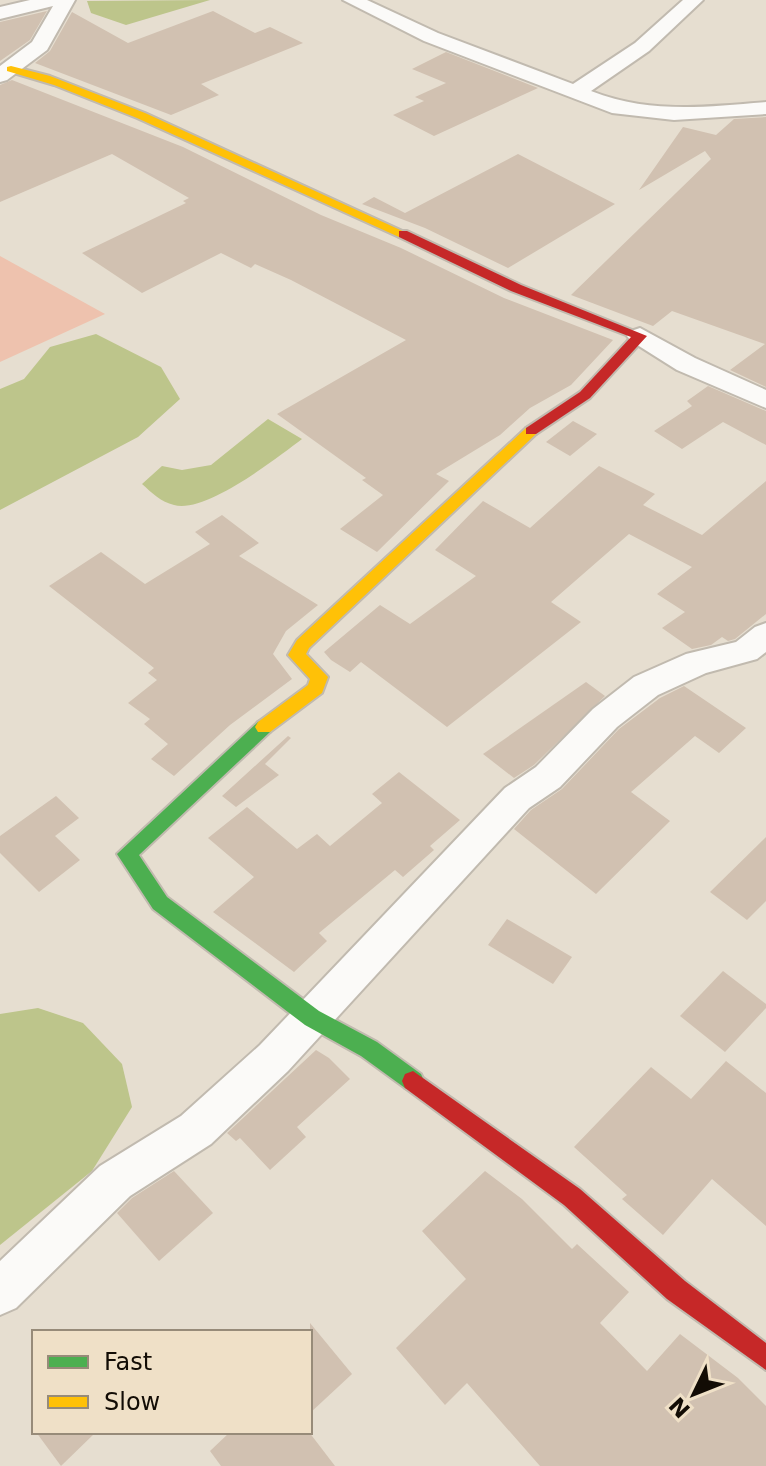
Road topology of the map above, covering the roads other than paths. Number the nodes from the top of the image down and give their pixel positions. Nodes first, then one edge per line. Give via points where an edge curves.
1 (53, 0) edge
2 (66, 0) edge
3 (352, 0) edge
4 (694, 0) edge
5 (0, 13) edge
6 (6, 72) edge
7 (576, 92) junction
8 (766, 108) edge
9 (640, 336) junction
10 (766, 400) edge
11 (766, 635) edge
12 (312, 1018) junction
13 (0, 1292) edge
14 (766, 1358) edge

1 - 5 street
2 - 6 street via 40,46
3 - 7 street via 431,37
4 - 7 street via 642,47
6 - 9 street via 32,73 121,107 472,269
7 - 8 street via 645,114
9 - 10 street via 686,364
9 - 12 street via 585,395 545,419 365,592 303,644 297,655 319,677 316,688 248,739 127,854 160,903
11 - 12 street via 746,651 698,663 646,686 605,718 548,777 508,808
12 - 13 street via 196,1130 115,1181
12 - 14 street via 369,1049 572,1197 676,1290

